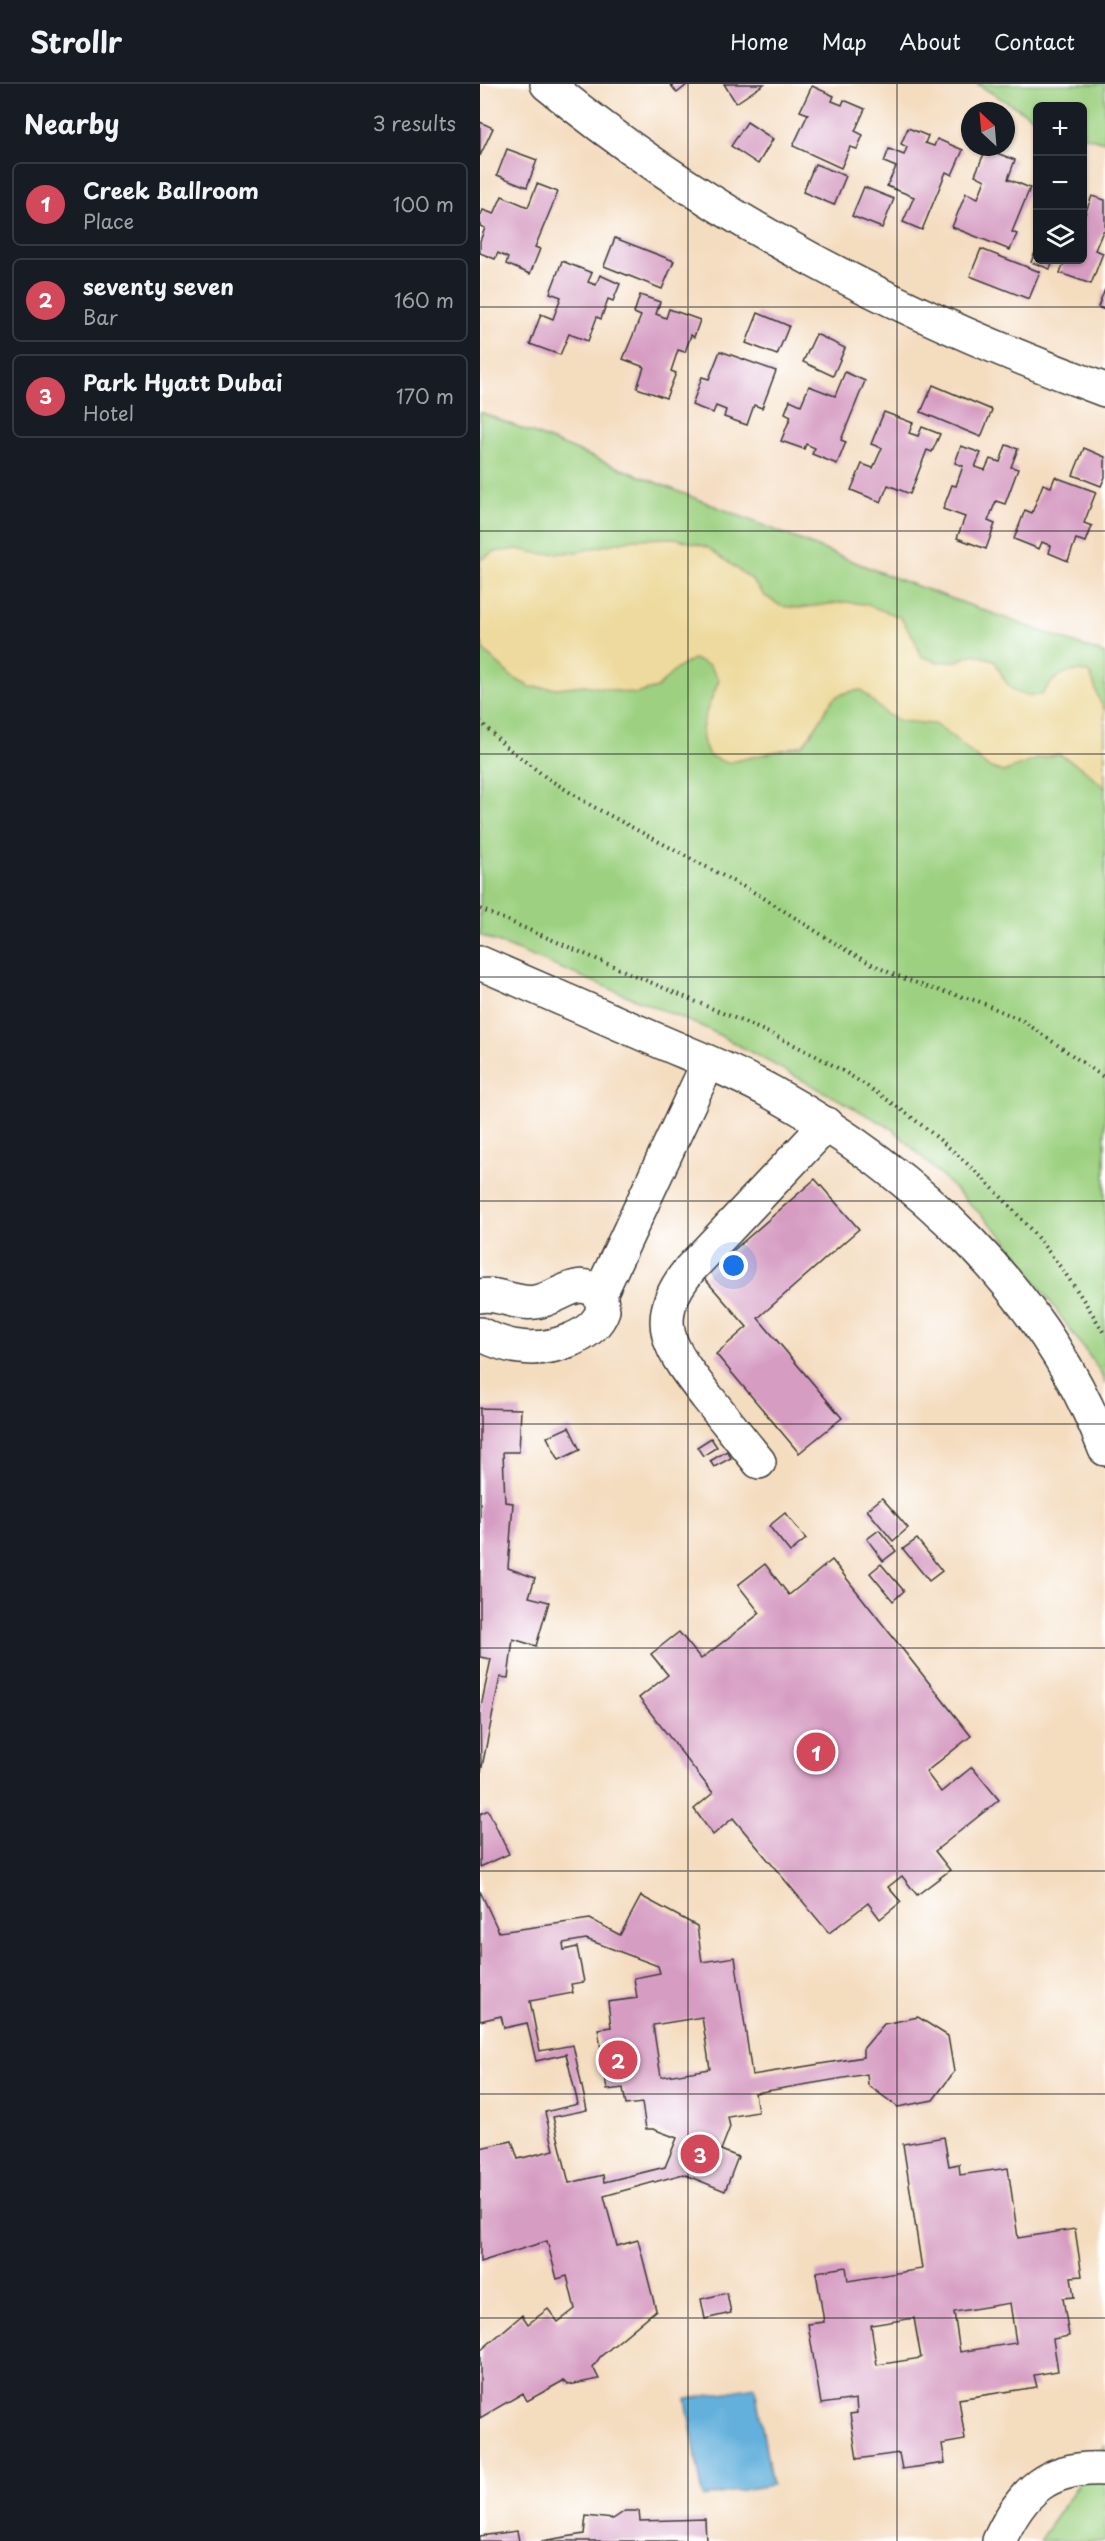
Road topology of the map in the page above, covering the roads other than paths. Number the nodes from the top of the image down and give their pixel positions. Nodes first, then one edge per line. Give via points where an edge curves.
1 (547, 84) edge
2 (1105, 390) edge
3 (480, 963) edge
4 (708, 1063) junction
5 (827, 1124) junction
6 (600, 1294) junction
7 (480, 1296) edge
8 (480, 1334) edge
9 (1105, 1449) edge
10 (759, 1461) dead end
11 (1105, 2469) edge
12 (971, 2541) edge
13 (987, 2541) edge
14 (999, 2541) edge

1 - 2 lane via 604,131 706,200 814,261 923,316
3 - 4 lane
4 - 5 lane
4 - 6 lane
5 - 9 lane via 888,1167 945,1216 1001,1275 1071,1377
5 - 10 lane via 690,1269 676,1286 668,1306 667,1328 672,1349
6 - 7 lane via 584,1285 535,1302
6 - 8 lane via 601,1317 579,1335 560,1343 520,1348
11 - 14 lane via 1083,2468 1043,2480 1014,2511
12 - 13 lane

